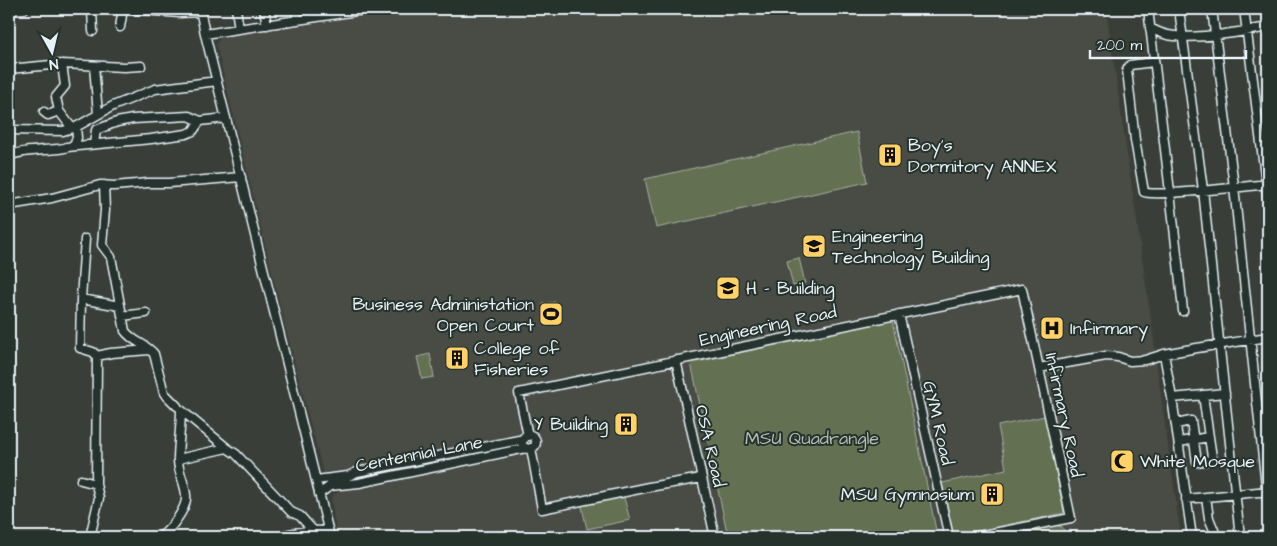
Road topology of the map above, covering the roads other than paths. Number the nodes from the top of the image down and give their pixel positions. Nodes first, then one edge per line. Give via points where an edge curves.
1 (24, 9) edge
2 (92, 9) edge
3 (123, 9) edge
4 (131, 9) edge
5 (236, 9) edge
6 (264, 9) edge
7 (296, 9) edge
8 (370, 9) edge
9 (1148, 9) edge
10 (1179, 9) edge
11 (1212, 9) edge
12 (1244, 9) edge
13 (9, 10) edge
14 (200, 10) edge
15 (354, 10) edge
16 (326, 12) edge
17 (297, 20) junction
18 (267, 25) junction
19 (120, 27) dead end
20 (1268, 27) edge
21 (1150, 28) junction
22 (239, 29) junction
23 (93, 31) dead end
24 (1248, 31) junction
25 (205, 34) junction
26 (1215, 34) junction
27 (1182, 37) junction
28 (1153, 62) junction
29 (62, 64) junction
30 (94, 66) junction
31 (141, 66) dead end
32 (9, 69) edge
33 (217, 81) junction
34 (59, 111) junction
35 (44, 112) dead end
36 (98, 114) junction
37 (226, 118) junction
38 (200, 121) junction
39 (74, 128) junction
40 (9, 130) edge
41 (94, 144) junction
42 (68, 147) junction
43 (9, 156) edge
44 (241, 177) junction
45 (1267, 184) edge
46 (104, 186) junction
47 (1234, 187) junction
48 (1202, 190) junction
49 (1171, 193) junction
50 (1268, 199) edge
51 (9, 205) edge
52 (85, 239) dead end
53 (1022, 289) joint
54 (81, 299) junction
55 (120, 306) junction
56 (1183, 311) dead end
57 (146, 313) dead end
58 (899, 314) junction
59 (122, 316) junction
60 (1268, 337) edge
61 (1250, 339) junction
62 (1220, 344) junction
63 (151, 350) junction
64 (1164, 354) junction
65 (98, 356) junction
66 (676, 360) junction
67 (1039, 368) junction
68 (1225, 393) junction
69 (1203, 395) junction
70 (1172, 398) junction
71 (177, 406) dead end
72 (1176, 424) junction
73 (526, 437) junction
74 (1209, 437) junction
75 (1193, 440) junction
76 (1178, 442) junction
77 (227, 448) junction
78 (476, 448) junction
79 (528, 448) junction
80 (435, 456) junction
81 (478, 458) junction
82 (178, 459) junction
83 (388, 465) junction
84 (436, 467) junction
85 (356, 472) junction
86 (391, 476) junction
87 (702, 478) junction
88 (81, 480) dead end
89 (316, 480) junction
90 (341, 481) junction
91 (359, 482) junction
92 (330, 483) junction
93 (96, 484) junction
94 (1268, 492) edge
95 (319, 494) junction
96 (1236, 495) junction
97 (1206, 497) junction
98 (1186, 499) junction
99 (1268, 505) edge
100 (314, 530) junction
101 (329, 534) edge
102 (90, 537) edge
103 (160, 537) edge
104 (279, 537) edge
105 (319, 537) edge
106 (715, 537) edge
107 (949, 537) edge
108 (973, 537) edge
109 (1192, 537) edge
110 (1216, 537) edge
111 (1240, 537) edge

1 - 13 street
2 - 23 street
3 - 19 street
4 - 14 street via 179,14
5 - 22 street
6 - 18 street
7 - 17 street
8 - 15 street
9 - 21 street
10 - 27 street
11 - 26 street
12 - 24 street
14 - 25 street
15 - 16 street
16 - 17 street
17 - 18 street
18 - 22 street
20 - 24 street
21 - 27 street via 1169,36
21 - 28 street
22 - 25 street
24 - 26 street
24 - 45 street
25 - 33 street
26 - 27 street
26 - 47 street
27 - 48 street
28 - 49 street
28 - 49 street via 1127,67 1135,140 1144,192
29 - 30 street
29 - 32 street
29 - 34 street via 66,84 56,97
30 - 31 street
30 - 36 street
33 - 36 street via 155,89
33 - 37 street
34 - 35 street via 48,115
34 - 39 street
36 - 39 street
37 - 38 street
37 - 44 street
38 - 41 street via 193,131 186,134
38 - 41 street via 180,116 117,122 96,130
39 - 40 street via 50,132
39 - 42 street via 77,138
41 - 42 street
42 - 43 street
44 - 46 street
44 - 89 street
45 - 47 street
45 - 50 street
46 - 51 street
46 - 55 street via 102,245 111,257
47 - 48 street
47 - 61 street
48 - 49 street
48 - 62 street
49 - 56 street
52 - 54 street
53 - 58 street, Engineering Road
53 - 67 street, Infirmary Road
54 - 55 street
54 - 65 street via 80,348
55 - 59 street
57 - 59 street
58 - 66 street, Engineering Road
58 - 107 street, GYM Road
59 - 63 street via 129,336
60 - 61 street
61 - 62 street
61 - 94 street
62 - 64 street
62 - 68 street
63 - 65 street
63 - 71 street via 164,393
64 - 67 street via 1133,362 1100,356
64 - 70 street
65 - 93 street
66 - 73 street, Engineering Road via 519,393
66 - 87 street, OSA Road
67 - 108 street, Infirmary Road via 1071,518
68 - 69 street
68 - 96 street
69 - 70 street
69 - 74 street
70 - 72 street
72 - 75 street via 1191,421
72 - 76 street
73 - 78 street, Centennial Lane
73 - 79 street via 523,443
73 - 79 street via 533,436 535,440 535,446
74 - 75 street
74 - 75 street via 1212,458 1197,462
75 - 76 street
76 - 98 street
77 - 82 street
77 - 82 street via 181,410
77 - 100 street via 290,512 300,516
78 - 80 street, Centennial Lane
78 - 81 street
79 - 81 street, Centennial Lane
79 - 87 street via 542,509
80 - 83 street, Centennial Lane
80 - 84 street
81 - 84 street, Centennial Lane
82 - 103 street via 186,502 173,524
83 - 85 street, Centennial Lane
83 - 86 street
84 - 86 street, Centennial Lane
85 - 90 street, Centennial Lane
85 - 91 street
86 - 91 street, Centennial Lane
87 - 106 street, OSA Road
88 - 93 street
89 - 92 street, Centennial Lane
89 - 95 street
90 - 91 street, Centennial Lane
90 - 92 street, Centennial Lane
92 - 95 street, Centennial Lane
93 - 102 street via 99,498
94 - 96 street
94 - 99 street
95 - 101 street
96 - 97 street
96 - 111 street
97 - 98 street
97 - 110 street via 1208,518
98 - 109 street
100 - 101 street
100 - 104 street
100 - 105 street

